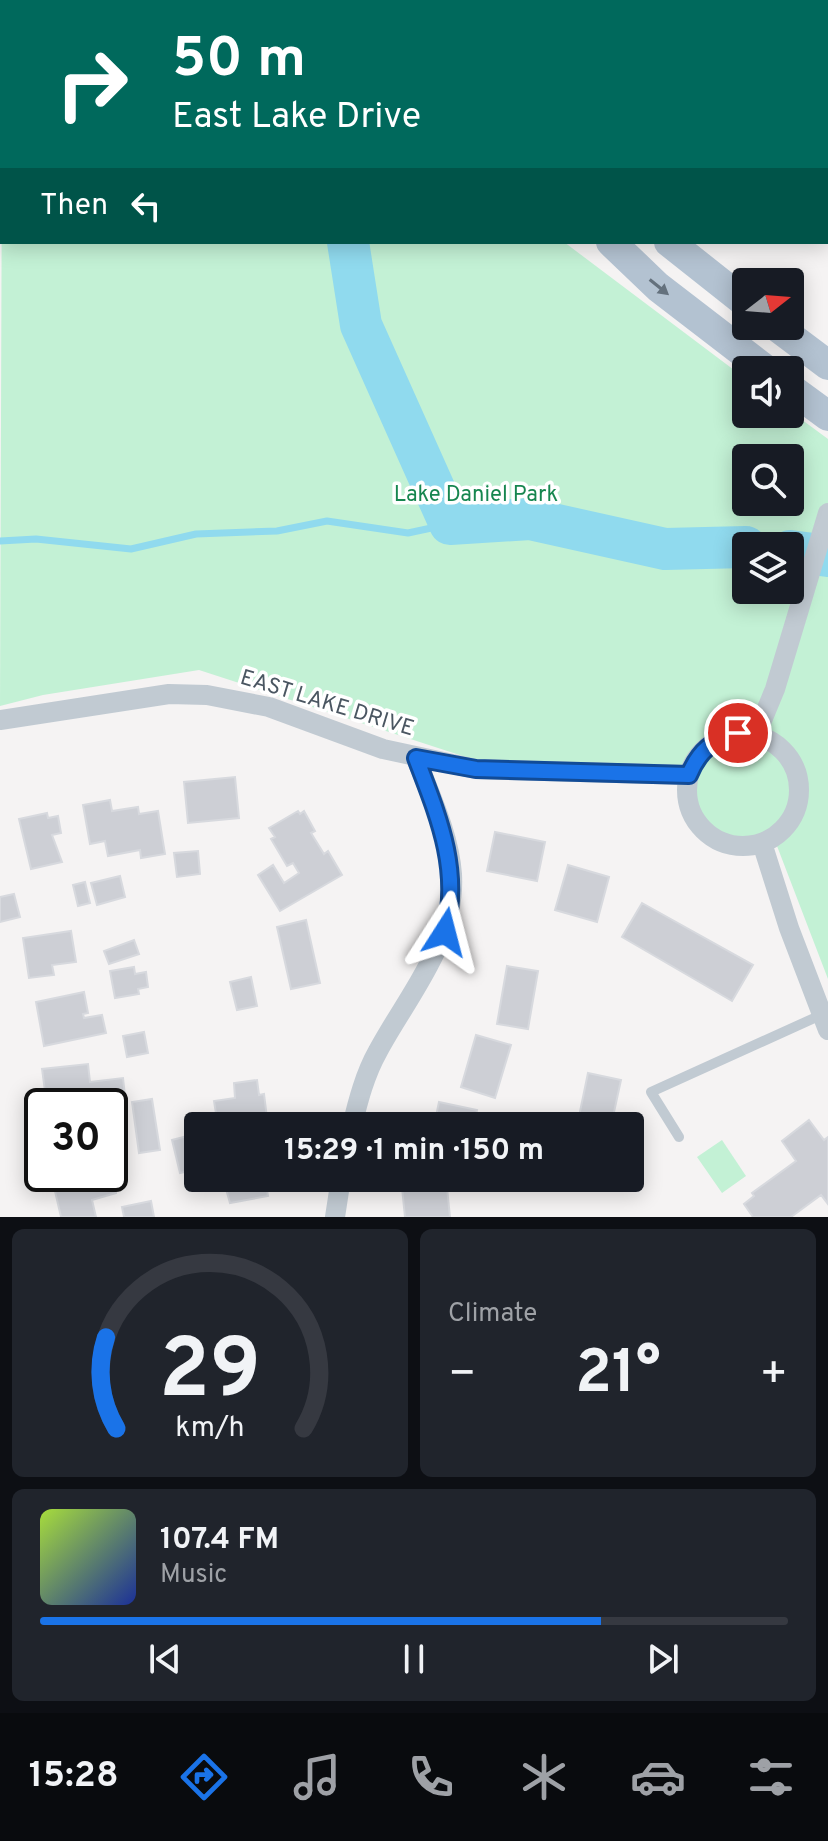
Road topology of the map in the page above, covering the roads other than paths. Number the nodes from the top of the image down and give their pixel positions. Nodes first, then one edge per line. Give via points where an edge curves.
1 (613, 244) edge
2 (672, 244) edge
3 (732, 292) edge
4 (795, 340) edge
5 (748, 356) edge
6 (828, 365) edge
7 (804, 398) edge
8 (828, 416) edge
9 (828, 513) edge
10 (0, 720) edge
11 (756, 735) junction
12 (416, 758) junction
13 (689, 775) junction
14 (762, 843) junction
15 (824, 1023) edge
16 (357, 1112) edge
17 (679, 1137) dead end
18 (339, 1192) edge
19 (335, 1217) edge

1 -> 5 main road via 658,287
2 - 3 main road
4 - 6 main road
7 - 8 main road
9 - 11 street
10 - 12 street, EAST LAKE DRIVE via 169,694 207,695 269,707
11 - 13 street via 738,733 707,746
11 - 14 street via 786,753 799,787 790,821
12 - 13 street, EAST LAKE DRIVE via 476,769
12 - 16 street via 447,846 451,908 436,952 376,1054
13 - 14 street via 690,810 705,831 728,844
14 - 15 street
15 - 17 lane via 651,1092
18 - 19 street

